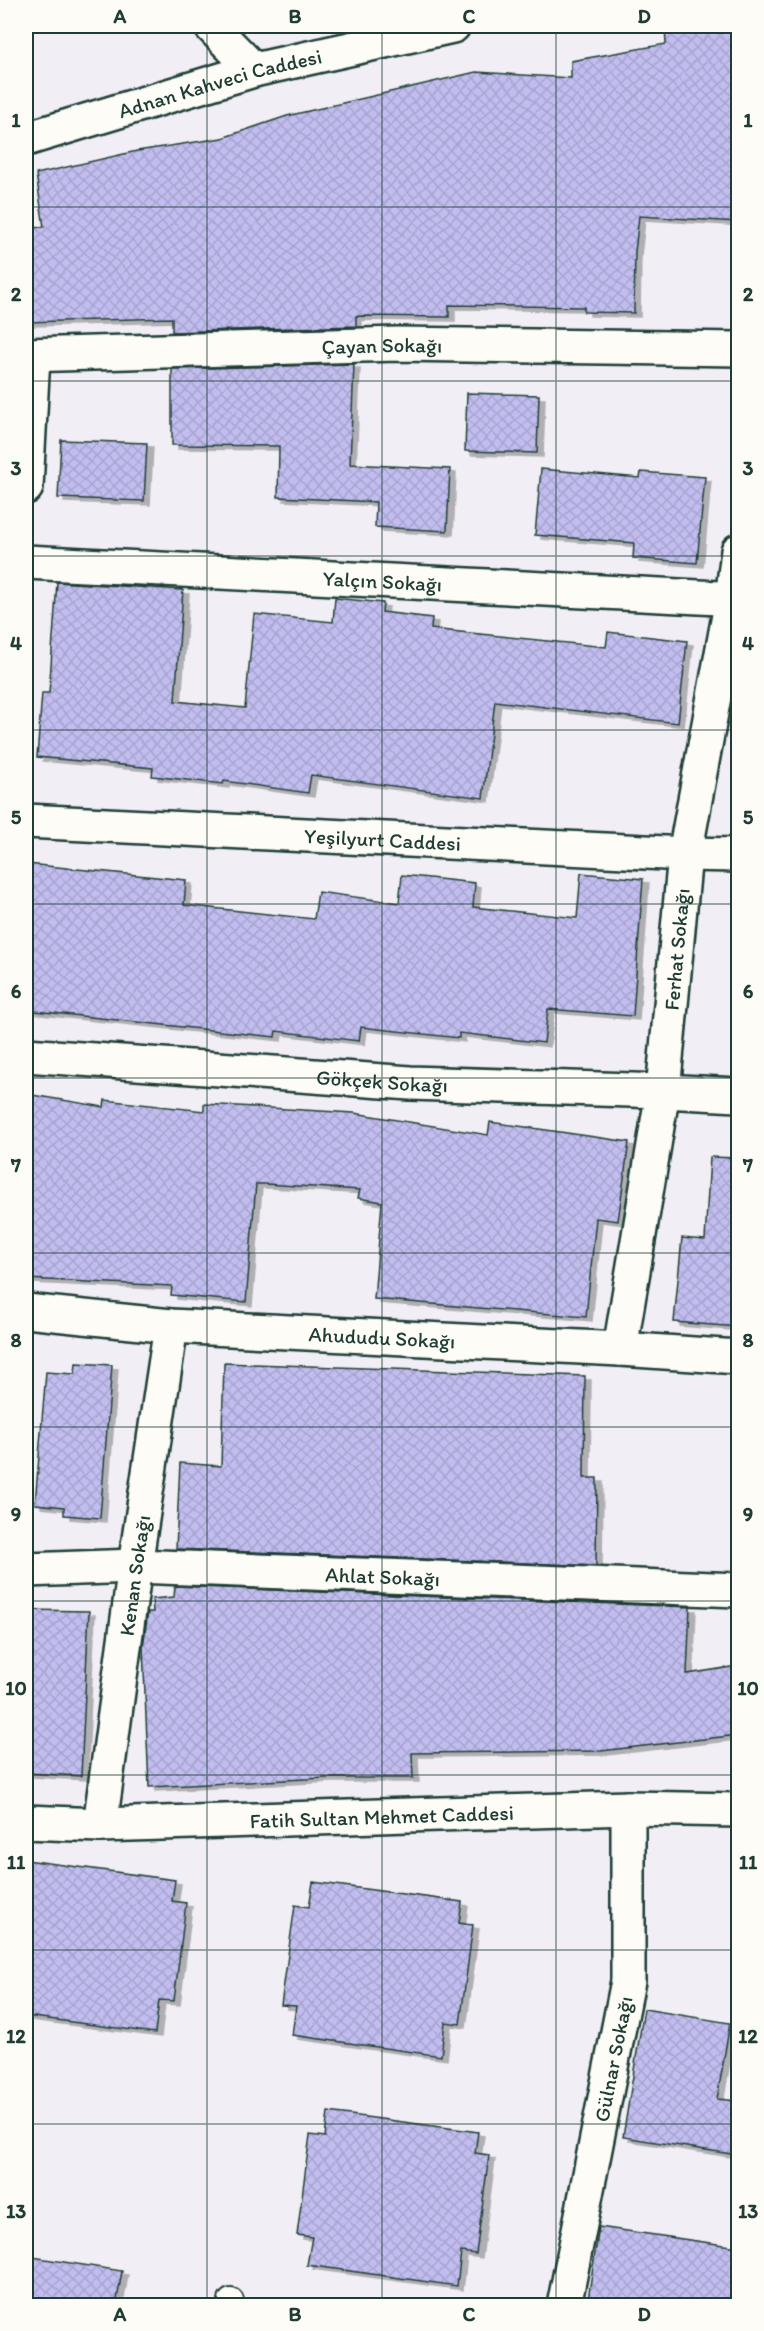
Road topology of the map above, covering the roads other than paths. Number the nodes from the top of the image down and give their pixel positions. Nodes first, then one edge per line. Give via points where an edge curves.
1 (211, 26) edge
2 (453, 26) edge
3 (254, 70) junction
4 (26, 139) edge
5 (738, 349) edge
6 (29, 355) edge
7 (26, 487) edge
8 (738, 552) edge
9 (26, 562) edge
10 (735, 599) edge
11 (26, 821) edge
12 (685, 854) junction
13 (738, 855) edge
14 (26, 1055) edge
15 (663, 1091) junction
16 (738, 1095) edge
17 (26, 1311) edge
18 (171, 1326) junction
19 (620, 1349) junction
20 (738, 1357) edge
21 (135, 1566) junction
22 (26, 1570) edge
23 (738, 1590) edge
24 (628, 1808) junction
25 (738, 1810) edge
26 (26, 1822) edge
27 (100, 1825) junction
28 (564, 2306) edge

1 - 3 street
2 - 3 street, Adnan Kahveci Caddesi
3 - 4 street, Adnan Kahveci Caddesi
5 - 6 street, Çayan Sokağı via 397,344
6 - 7 street
8 - 10 street, Ferhat Sokağı
9 - 10 street, Yalçın Sokağı
10 - 12 street, Ferhat Sokağı
11 - 12 street, Yeşilyurt Caddesi
12 - 13 street, Yeşilyurt Caddesi
12 - 15 street, Ferhat Sokağı
14 - 15 street, Gökçek Sokağı via 410,1083
15 - 16 street, Gökçek Sokağı
15 - 19 street, Ferhat Sokağı
17 - 18 street, Ahududu Sokağı
18 - 19 street, Ahududu Sokağı
18 - 21 street, Kenan Sokağı
19 - 20 street, Ahududu Sokağı
21 - 22 street, Ahlat Sokağı
21 - 23 street, Ahlat Sokağı
21 - 27 street, Kenan Sokağı
24 - 25 street, Fatih Sultan Mehmet Caddesi
24 - 27 street, Fatih Sultan Mehmet Caddesi
24 - 28 street, Gülnar Sokağı via 627,1981
26 - 27 street, Fatih Sultan Mehmet Caddesi

